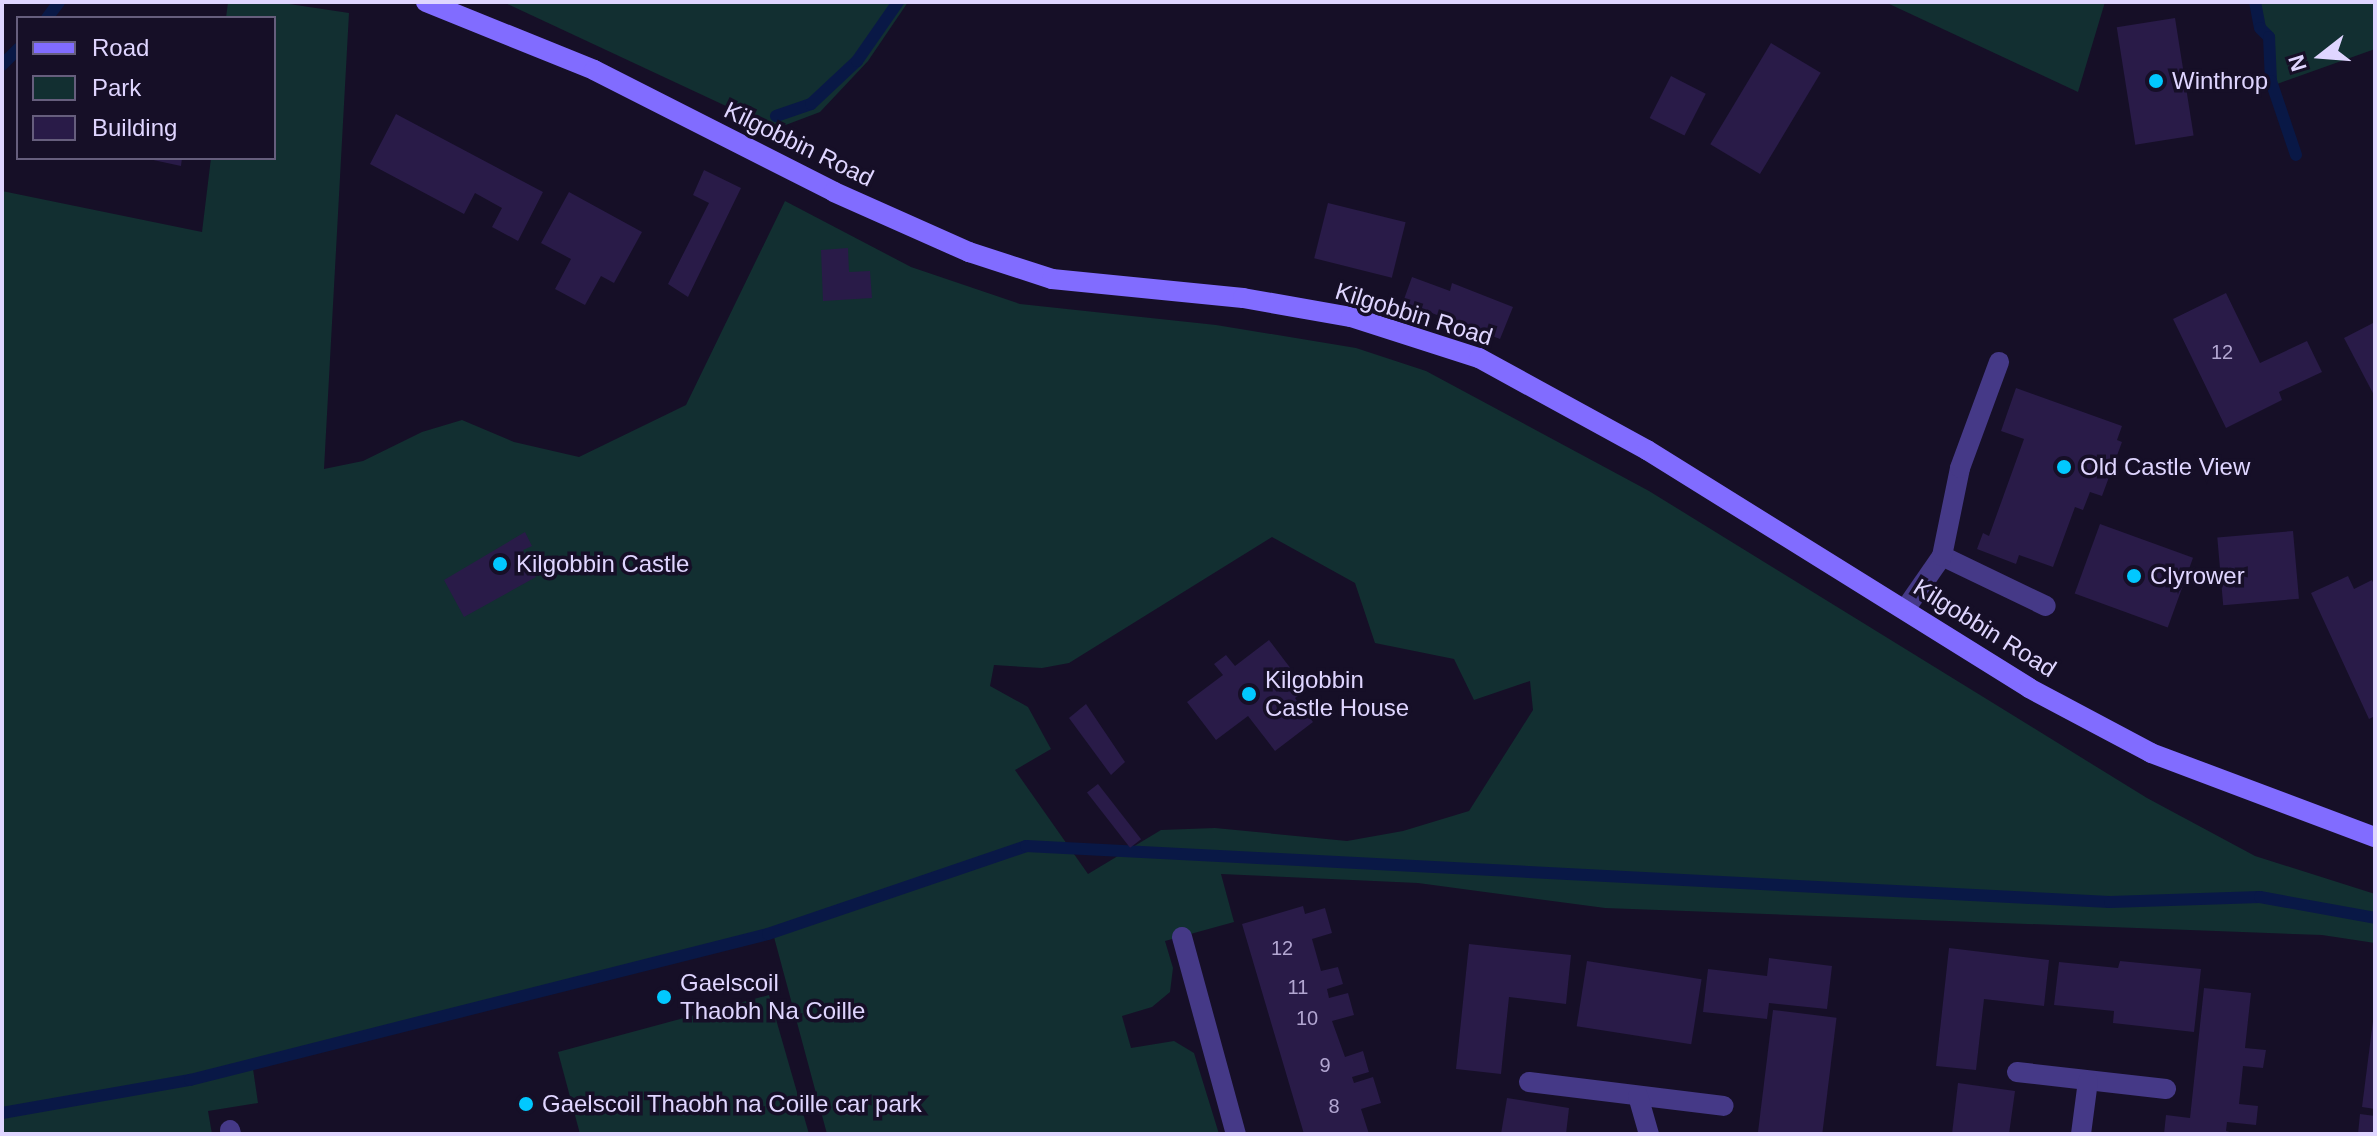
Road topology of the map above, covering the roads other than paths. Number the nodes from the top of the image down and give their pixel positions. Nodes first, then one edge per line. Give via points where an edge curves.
1 (426, 2) edge
2 (1999, 362) dead end
3 (1942, 556) junction
4 (2046, 606) dead end
5 (1906, 608) junction
6 (2375, 837) edge
7 (1182, 937) dead end
8 (2017, 1072) dead end
9 (2088, 1081) junction
10 (1529, 1082) dead end
11 (2166, 1089) dead end
12 (1638, 1096) junction
13 (1724, 1106) dead end
14 (1236, 1134) edge
15 (1649, 1134) edge
16 (2081, 1134) edge

1 - 5 street, Kilgobbin Road via 594,70 834,192 969,252 1052,279 1243,298 1351,317 1479,358 1647,450
2 - 3 street via 1960,468
3 - 4 street
3 - 5 street
5 - 6 street, Kilgobbin Road via 2029,688 2151,753
7 - 14 street
8 - 9 street
9 - 11 street
9 - 16 street
10 - 12 street
12 - 13 street
12 - 15 street

